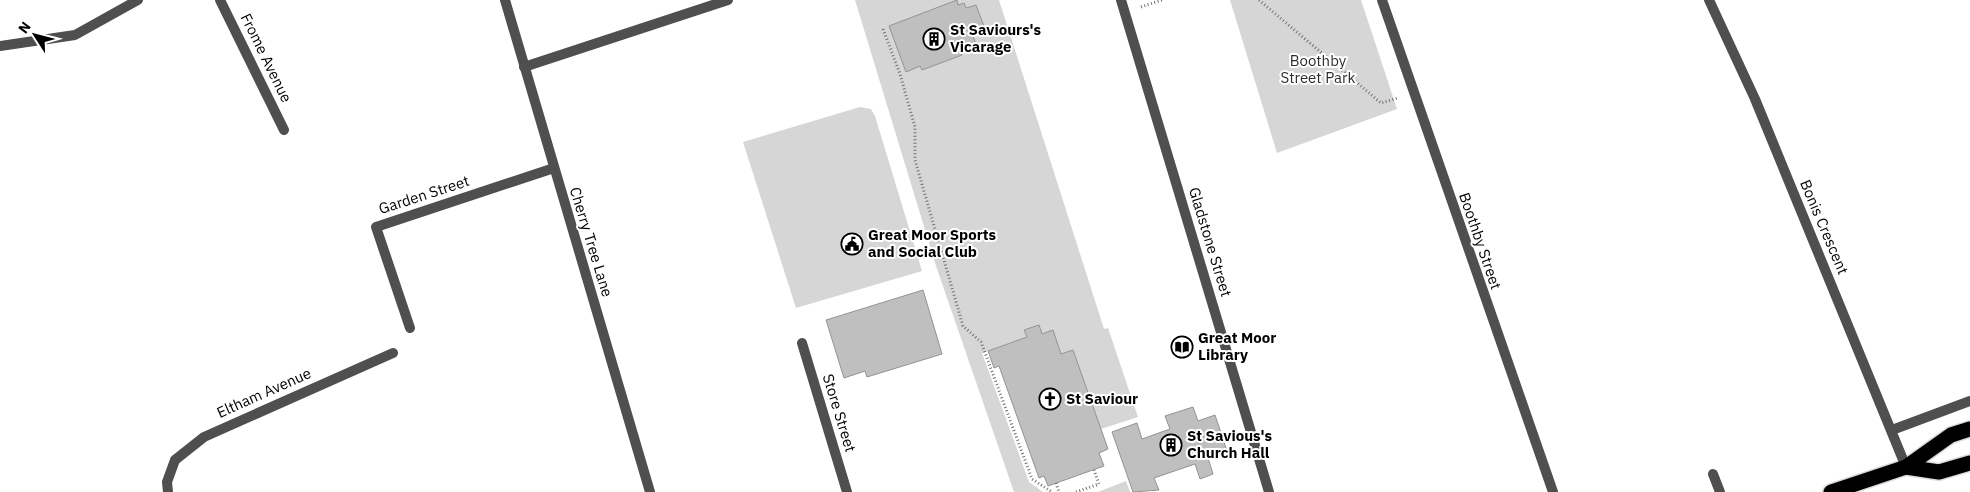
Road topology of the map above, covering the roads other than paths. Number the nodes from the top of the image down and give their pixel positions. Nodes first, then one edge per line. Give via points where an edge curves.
1 (138, 0) edge
2 (220, 0) edge
3 (505, 0) edge
4 (728, 0) edge
5 (1121, 0) edge
6 (1382, 0) edge
7 (1709, 0) edge
8 (0, 46) edge
9 (524, 67) junction
10 (284, 130) dead end
11 (554, 168) junction
12 (410, 328) dead end
13 (802, 344) dead end
14 (393, 353) dead end
15 (1970, 400) edge
16 (1970, 429) edge
17 (1892, 430) junction
18 (1970, 463) edge
19 (1906, 467) junction
20 (1712, 474) dead end
21 (167, 487) edge
22 (1862, 487) edge
23 (650, 492) edge
24 (847, 492) edge
25 (1269, 492) edge
26 (1553, 492) edge
27 (1720, 492) edge
28 (1830, 492) edge

1 - 8 street via 75,35
2 - 10 street, Frome Avenue
3 - 9 street, Cherry Tree Lane
4 - 9 street
5 - 25 street, Gladstone Street
6 - 26 street, Boothby Street
7 - 17 street, Bonis Crescent via 1755,99
9 - 11 street, Cherry Tree Lane
11 - 12 street, Garden Street via 376,227
11 - 23 street, Cherry Tree Lane
13 - 24 street, Store Street
14 - 21 street, Eltham Avenue via 204,437 175,460
15 - 17 street
16 - 19 highway via 1951,435
17 - 19 street, Bonis Crescent
18 - 19 highway via 1939,472
19 - 22 highway
20 - 27 street
22 - 28 highway

